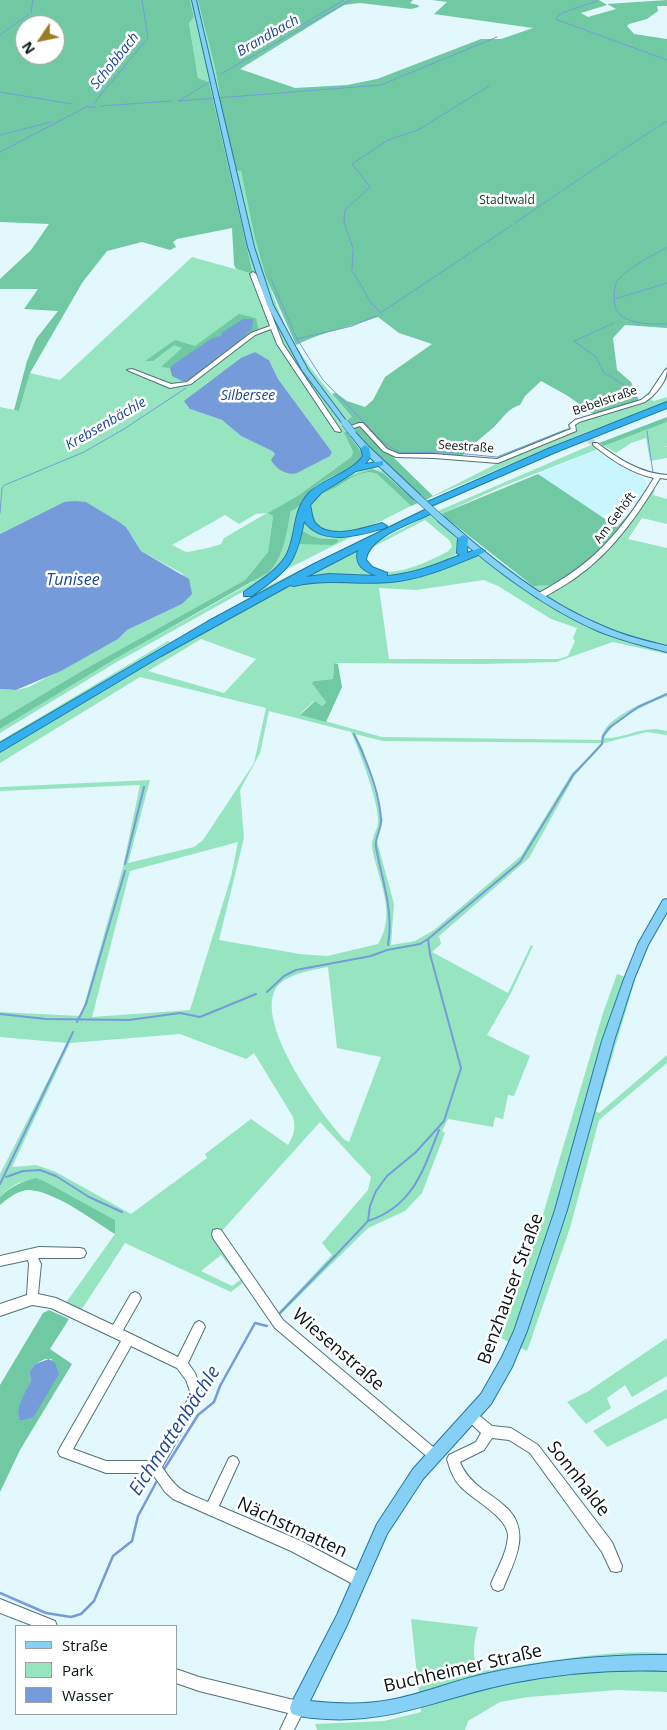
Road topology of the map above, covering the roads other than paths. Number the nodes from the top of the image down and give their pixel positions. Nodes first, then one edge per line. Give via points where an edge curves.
1 (194, 0) edge
2 (253, 274) dead end
3 (272, 327) junction
4 (130, 370) dead end
5 (667, 371) edge
6 (667, 405) edge
7 (667, 411) edge
8 (353, 429) junction
9 (574, 430) junction
10 (338, 431) dead end
11 (581, 434) tunnel mouth
12 (595, 444) tunnel mouth
13 (366, 448) junction
14 (378, 461) junction
15 (362, 464) junction
16 (352, 470) junction
17 (667, 477) edge
18 (654, 478) junction
19 (306, 505) junction
20 (429, 508) junction
21 (383, 529) junction
22 (463, 538) junction
23 (477, 549) junction
24 (462, 553) junction
25 (446, 562) junction
26 (402, 577) junction
27 (265, 593) junction
28 (248, 594) junction
29 (540, 596) junction
30 (667, 649) edge
31 (0, 738) edge
32 (0, 748) edge
33 (667, 903) edge
34 (216, 1234) dead end
35 (80, 1253) dead end
36 (32, 1256) junction
37 (0, 1262) edge
38 (135, 1298) dead end
39 (32, 1299) junction
40 (0, 1310) edge
41 (199, 1327) dead end
42 (115, 1333) junction
43 (128, 1340) junction
44 (181, 1364) junction
45 (471, 1416) junction
46 (489, 1432) junction
47 (434, 1455) junction
48 (233, 1462) dead end
49 (159, 1473) junction
50 (211, 1510) junction
51 (616, 1566) dead end
52 (358, 1579) junction
53 (498, 1584) dead end
54 (0, 1606) edge
55 (48, 1625) edge
56 (667, 1663) edge
57 (178, 1677) edge
58 (298, 1708) junction
59 (287, 1730) edge

1 - 8 main road, bridge via 251,248 270,305 305,370
2 - 3 street
3 - 4 street via 253,334 189,384 170,386
3 - 10 street
5 - 9 street, Bebelstraße via 651,395 577,421 572,425
6 - 20 highway via 553,450
7 - 20 highway
8 - 9 street, Seestraße via 361,424 385,450 398,456 498,461
8 - 13 main road
9 - 11 street
12 - 18 street via 631,469
13 - 14 main road
13 - 15 highway via 367,456
14 - 15 highway
14 - 16 highway
14 - 22 main road, bridge
15 - 16 highway
16 - 19 highway via 325,485
17 - 18 street
18 - 29 street, Am Gehöft via 626,526 599,557 569,581
19 - 21 highway via 307,519 322,531 346,534
19 - 28 highway via 300,514 290,558
20 - 21 highway
21 - 26 highway via 363,549 361,562 376,574
21 - 27 highway
21 - 28 highway
22 - 23 main road
22 - 24 highway
23 - 24 highway
23 - 25 highway
23 - 29 main road
24 - 25 highway
25 - 26 highway
26 - 27 highway via 317,578
27 - 32 highway
28 - 31 highway via 125,662
29 - 30 main road via 603,630
33 - 45 main road, Benzhauser Straße via 643,944 608,1041 563,1202 520,1331 499,1379
34 - 47 street, Wiesenstraße via 276,1320
35 - 36 street via 39,1252
36 - 37 street
36 - 39 street via 35,1264
38 - 42 street
39 - 40 street
39 - 42 street via 52,1302
41 - 44 street
42 - 43 street
43 - 44 street
43 - 49 street via 64,1452 106,1467
44 - 49 street via 191,1377 197,1395
45 - 46 street
45 - 47 main road, Benzhauser Straße
46 - 51 street, Sonnhalde via 511,1434 534,1449 607,1547
46 - 53 street via 480,1446 453,1459 454,1469 462,1481 507,1518 512,1526 513,1540
47 - 52 main road, Benzhauser Straße via 382,1529
48 - 50 street, Nächstmatten
49 - 50 street, Nächstmatten via 177,1495
50 - 52 street, Nächstmatten via 296,1546
52 - 58 main road, Benzhauser Straße via 338,1628
54 - 55 street
56 - 58 main road, Buchheimer Straße via 594,1663 539,1670 367,1711
57 - 58 street
58 - 59 street

